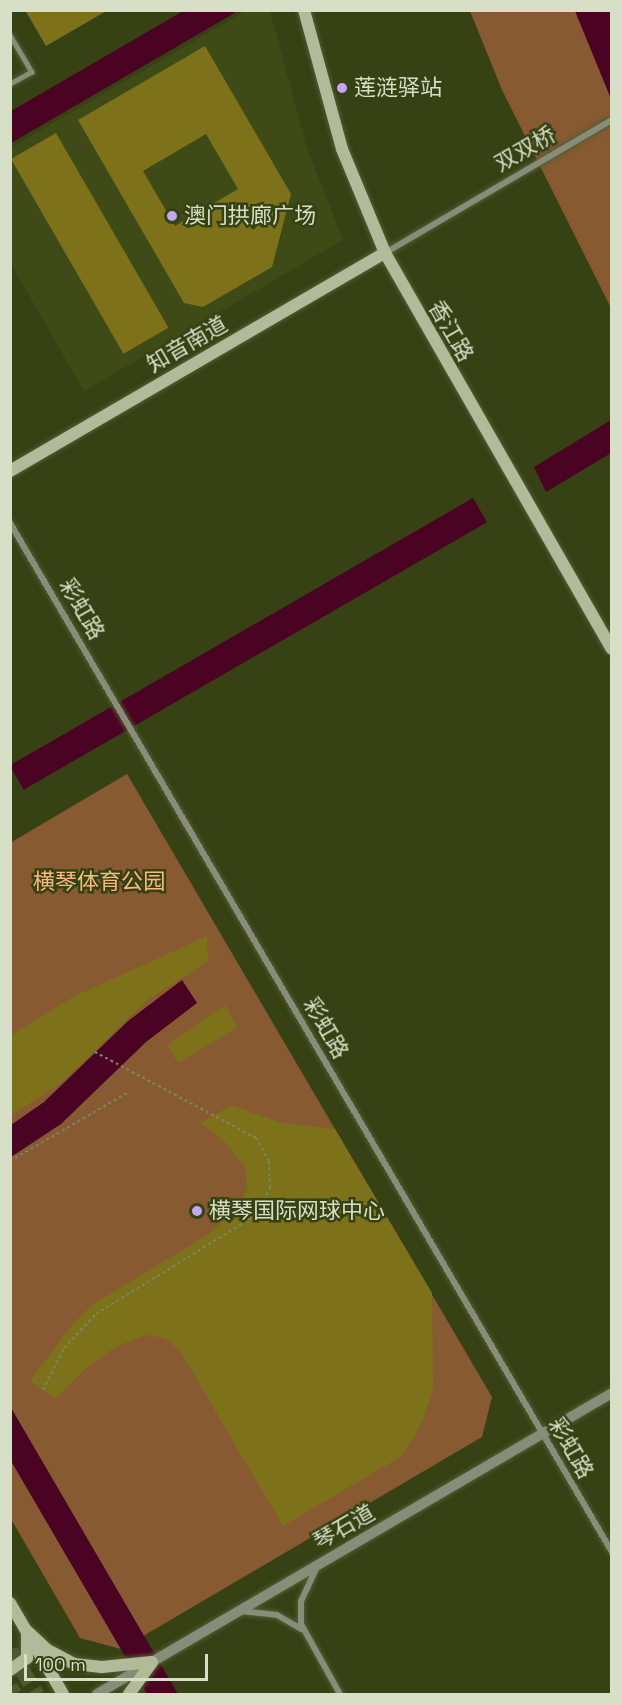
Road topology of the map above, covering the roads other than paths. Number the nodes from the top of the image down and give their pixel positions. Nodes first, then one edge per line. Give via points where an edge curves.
1 (304, 10) edge
2 (10, 35) edge
3 (10, 84) edge
4 (612, 120) edge
5 (385, 253) junction
6 (10, 471) edge
7 (10, 523) edge
8 (612, 649) edge
9 (612, 1393) edge
10 (542, 1434) junction
11 (612, 1552) edge
12 (317, 1565) junction
13 (10, 1603) edge
14 (239, 1611) junction
15 (27, 1631) junction
16 (303, 1631) junction
17 (152, 1662) junction
18 (10, 1670) edge
19 (63, 1695) edge
20 (97, 1695) edge
21 (129, 1695) edge
22 (340, 1695) edge

1 - 5 main road, 香江路 via 342,149
2 - 3 lane via 32,72
4 - 5 street, 双双桥
5 - 6 main road, 知音南道
5 - 8 main road, 香江路
7 - 10 street, 彩虹路
9 - 10 street, 琴石道
10 - 11 street, 彩虹路
10 - 12 street, 琴石道
12 - 14 street, 琴石道
12 - 16 street via 301,1601
13 - 15 main road
14 - 16 street via 278,1615
14 - 17 street, 琴石道
15 - 17 main road via 46,1649 74,1664 102,1667
15 - 18 main road via 27,1658
15 - 19 main road
16 - 22 street
17 - 20 street, 琴石道
17 - 21 main road

